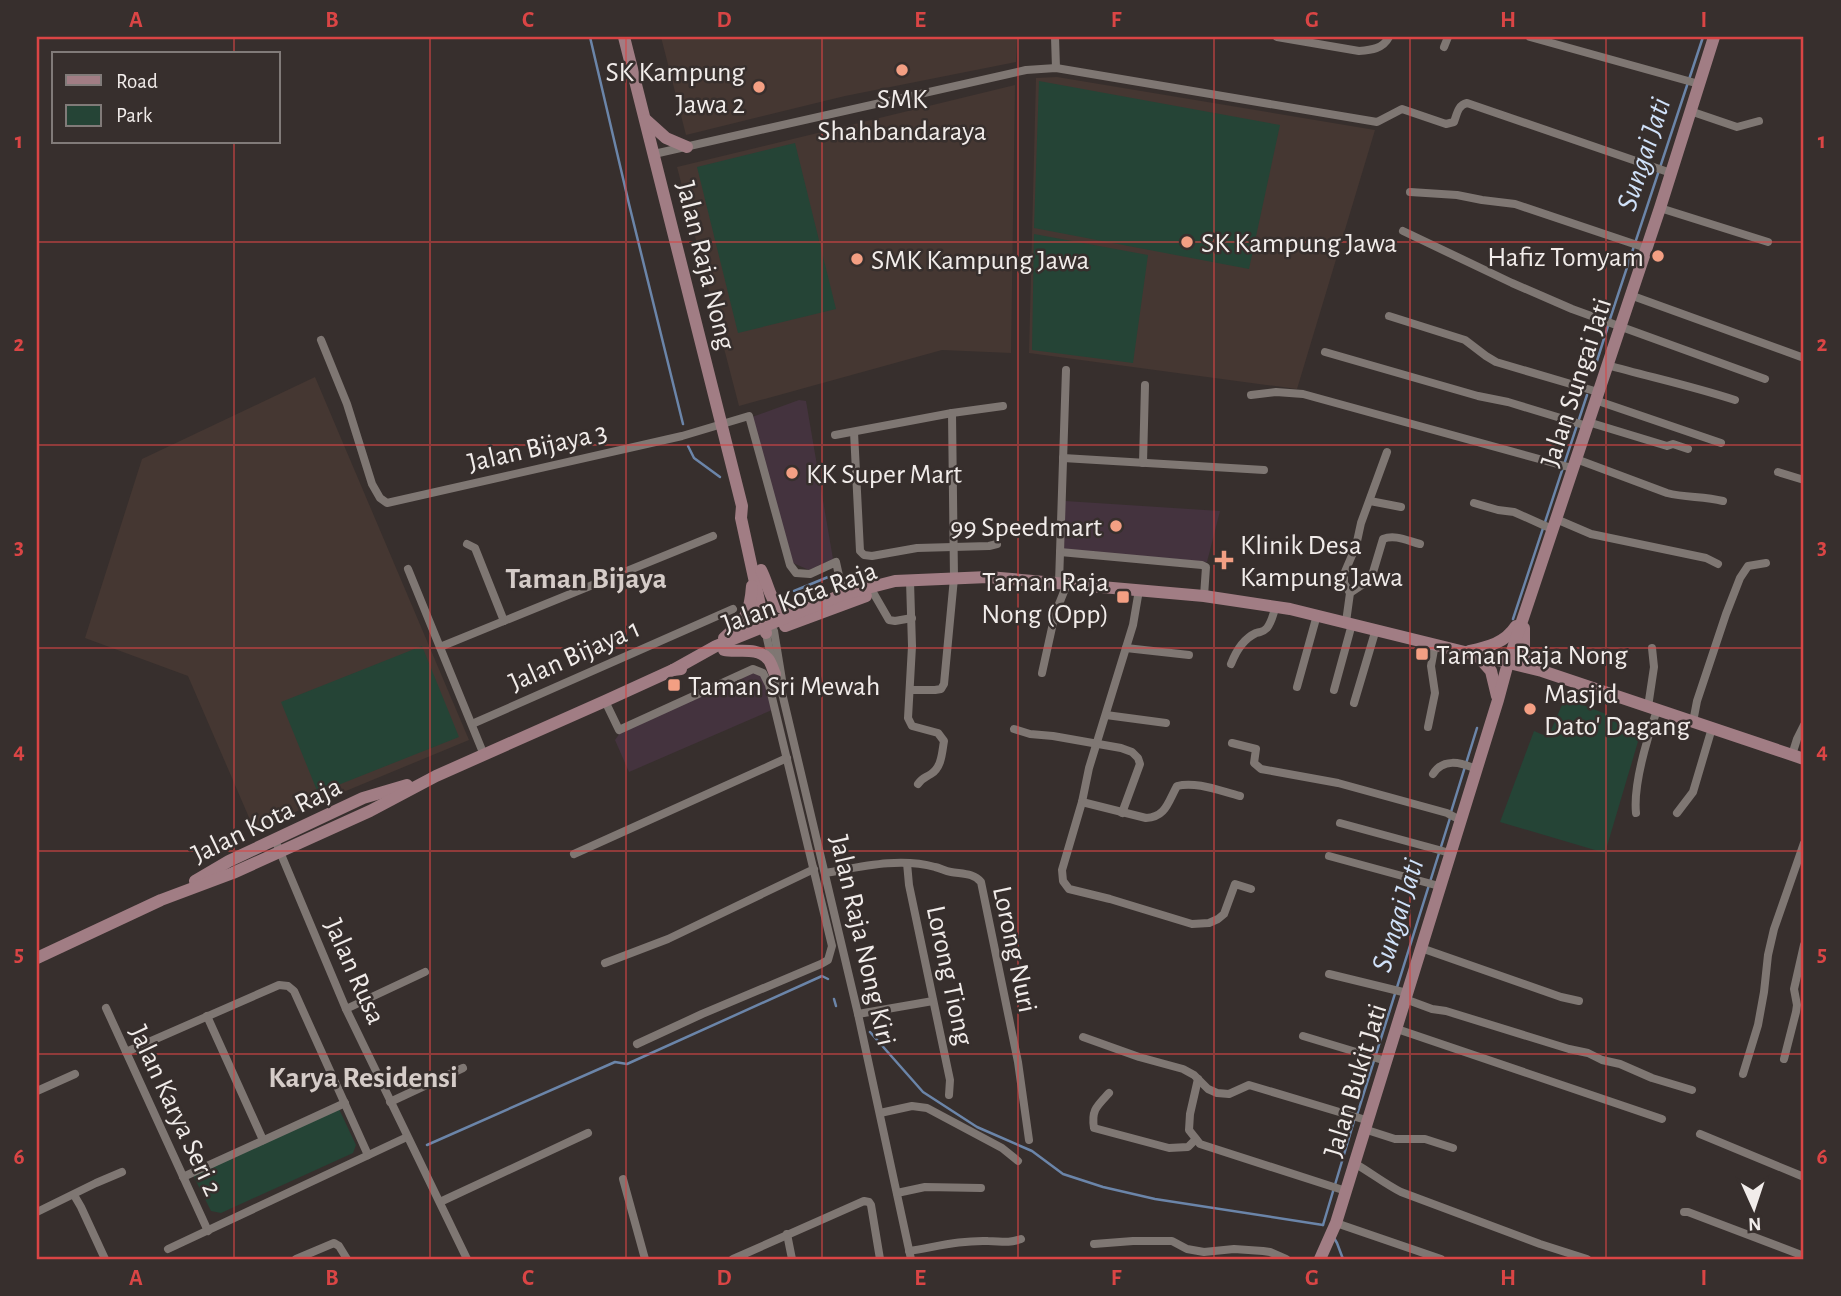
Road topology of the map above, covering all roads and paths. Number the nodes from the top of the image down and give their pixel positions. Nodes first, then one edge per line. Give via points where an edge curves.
1 (624, 37) edge
2 (1055, 37) edge
3 (1277, 37) edge
4 (1390, 37) edge
5 (1448, 37) edge
6 (1531, 37) edge
7 (1714, 37) edge
8 (1444, 47) dead end
9 (1056, 68) junction
10 (1692, 82) junction
11 (1690, 111) junction
12 (644, 117) junction
13 (1759, 121) dead end
14 (687, 147) junction
15 (654, 154) junction
16 (1664, 170) junction
17 (1410, 192) dead end
18 (1660, 208) junction
19 (1403, 231) dead end
20 (1768, 242) dead end
21 (1640, 246) junction
22 (1630, 295) junction
23 (1389, 316) dead end
24 (1613, 324) junction
25 (321, 340) dead end
26 (1325, 352) dead end
27 (1804, 358) edge
28 (1607, 365) junction
29 (1066, 370) dead end
30 (1765, 379) dead end
31 (1145, 385) dead end
32 (1251, 395) dead end
33 (1597, 396) junction
34 (1735, 400) dead end
35 (1003, 405) dead end
36 (952, 413) junction
37 (1582, 424) junction
38 (722, 425) junction
39 (854, 432) junction
40 (835, 435) dead end
41 (1721, 443) dead end
42 (1688, 449) dead end
43 (1387, 452) dead end
44 (1063, 458) junction
45 (1143, 463) junction
46 (1569, 465) junction
47 (1264, 470) dead end
48 (1778, 472) dead end
49 (1804, 480) edge
50 (1370, 501) junction
51 (1723, 501) dead end
52 (1474, 503) dead end
53 (1401, 507) dead end
54 (1548, 524) junction
55 (713, 536) dead end
56 (467, 544) dead end
57 (997, 544) dead end
58 (1420, 544) dead end
59 (953, 546) junction
60 (1060, 552) junction
61 (1766, 563) dead end
62 (1718, 564) dead end
63 (408, 569) dead end
64 (757, 571) junction
65 (954, 578) junction
66 (907, 582) junction
67 (1063, 583) junction
68 (1139, 590) junction
69 (1350, 593) junction
70 (874, 594) junction
71 (1204, 596) junction
72 (845, 599) junction
73 (1276, 606) junction
74 (809, 608) junction
75 (733, 609) dead end
76 (1524, 613) junction
77 (1317, 615) junction
78 (912, 618) junction
79 (504, 621) junction
80 (1349, 623) junction
81 (770, 628) junction
82 (1376, 629) junction
83 (1435, 644) junction
84 (440, 647) junction
85 (720, 648) junction
86 (1126, 648) junction
87 (1652, 648) dead end
88 (1471, 653) junction
89 (1189, 655) dead end
90 (1508, 663) junction
91 (1231, 664) dead end
92 (1542, 671) junction
93 (1042, 673) dead end
94 (775, 674) junction
95 (1297, 687) dead end
96 (910, 690) junction
97 (1334, 691) dead end
98 (782, 693) junction
99 (1498, 700) junction
100 (605, 701) junction
101 (1354, 703) dead end
102 (1653, 708) junction
103 (1106, 715) junction
104 (1693, 722) junction
105 (1167, 723) dead end
106 (472, 724) junction
107 (1804, 725) edge
108 (1428, 727) dead end
109 (1712, 728) junction
110 (1014, 730) dead end
111 (1232, 743) dead end
112 (1098, 744) junction
113 (484, 755) junction
114 (1798, 757) edge
115 (787, 758) junction
116 (1468, 766) junction
117 (1433, 774) dead end
118 (918, 785) dead end
119 (1240, 796) dead end
120 (1082, 802) junction
121 (1122, 813) junction
122 (1636, 813) dead end
123 (1677, 813) dead end
124 (1454, 817) junction
125 (1340, 823) dead end
126 (1804, 843) edge
127 (278, 846) junction
128 (1443, 851) junction
129 (574, 854) dead end
130 (1329, 856) dead end
131 (907, 863) junction
132 (814, 869) junction
133 (825, 873) junction
134 (1433, 884) junction
135 (1251, 889) dead end
136 (1804, 945) edge
137 (1421, 948) junction
138 (37, 958) edge
139 (605, 963) dead end
140 (425, 972) dead end
141 (1329, 974) dead end
142 (1400, 993) junction
143 (933, 1001) junction
144 (1579, 1001) dead end
145 (106, 1008) dead end
146 (346, 1009) junction
147 (858, 1014) junction
148 (207, 1016) junction
149 (1397, 1029) junction
150 (1303, 1036) dead end
151 (1083, 1037) dead end
152 (637, 1044) dead end
153 (126, 1052) junction
154 (1378, 1059) junction
155 (1784, 1059) dead end
156 (463, 1068) dead end
157 (75, 1074) dead end
158 (1743, 1074) dead end
159 (1198, 1079) junction
160 (1692, 1090) dead end
161 (37, 1091) edge
162 (1109, 1093) dead end
163 (948, 1095) dead end
164 (390, 1102) junction
165 (345, 1103) junction
166 (880, 1113) junction
167 (1662, 1119) dead end
168 (1365, 1125) junction
169 (588, 1133) dead end
170 (1700, 1134) dead end
171 (407, 1137) junction
172 (1196, 1139) junction
173 (263, 1140) junction
174 (1029, 1140) dead end
175 (1453, 1148) dead end
176 (368, 1155) junction
177 (1018, 1161) dead end
178 (1354, 1163) junction
179 (122, 1172) dead end
180 (183, 1177) junction
181 (1804, 1177) edge
182 (623, 1179) dead end
183 (981, 1188) dead end
184 (1342, 1190) junction
185 (897, 1193) junction
186 (74, 1195) junction
187 (440, 1202) junction
188 (37, 1212) edge
189 (1684, 1212) dead end
190 (1335, 1225) junction
191 (208, 1231) junction
192 (787, 1234) junction
193 (1021, 1239) dead end
194 (1094, 1244) dead end
195 (168, 1249) dead end
196 (910, 1255) edge
197 (1804, 1256) edge
198 (104, 1259) edge
199 (296, 1259) edge
200 (347, 1259) edge
201 (467, 1259) edge
202 (645, 1259) edge
203 (733, 1259) edge
204 (792, 1259) edge
205 (880, 1259) edge
206 (1286, 1259) edge
207 (1320, 1259) edge
208 (1441, 1259) edge
209 (1587, 1259) edge

1 - 12 main road, Jalan Raja Nong
2 - 9 street
3 - 4 street via 1359,51 1381,46
5 - 8 street
6 - 10 street
7 - 10 main road, Jalan Sungai Jati
9 - 14 street via 1026,70
9 - 16 street via 1377,122 1402,109 1450,124 1467,103
10 - 11 main road, Jalan Sungai Jati
11 - 13 street via 1737,127
11 - 16 main road, Jalan Sungai Jati
12 - 14 main road via 666,138
12 - 15 main road, Jalan Raja Nong
14 - 15 street
15 - 38 main road, Jalan Raja Nong
16 - 18 main road, Jalan Sungai Jati
17 - 21 street via 1515,204
18 - 20 street
18 - 21 main road, Jalan Sungai Jati
19 - 24 street
21 - 22 main road, Jalan Sungai Jati
22 - 24 main road, Jalan Sungai Jati
22 - 27 street
23 - 33 street via 1465,340 1496,362
24 - 28 main road, Jalan Sungai Jati
24 - 30 street
25 - 38 street, Jalan Bijaya 3 via 372,484 384,502
26 - 37 street
28 - 33 main road, Jalan Sungai Jati
28 - 34 street
29 - 44 street
31 - 45 street
32 - 46 street via 1303,394
33 - 37 main road, Jalan Sungai Jati
33 - 41 street
35 - 36 street
36 - 39 street
36 - 59 street
37 - 42 street
37 - 46 main road, Jalan Sungai Jati
38 - 64 main road, Jalan Raja Nong via 742,506 750,517
38 - 72 street, Jalan Bijaya 3 via 749,416 790,565 796,573 810,574 836,562
39 - 40 street
39 - 59 street via 860,551 872,556
43 - 50 street
44 - 45 street
44 - 60 street
45 - 47 street
46 - 51 street via 1682,497
46 - 54 main road, Jalan Sungai Jati
48 - 49 street
50 - 53 street
50 - 69 street via 1345,574
52 - 54 street
54 - 62 street
54 - 76 main road, Jalan Sungai Jati
55 - 79 street
56 - 79 street via 475,548
57 - 59 street
58 - 69 street via 1397,537 1383,539 1371,579
59 - 65 street
60 - 67 street
60 - 71 street via 1202,565 1206,567
61 - 104 street via 1748,566 1740,578
63 - 84 street
64 - 74 main road via 778,607 785,611
64 - 81 main road, Jalan Raja Nong
64 - 85 main road via 749,611
65 - 66 main road, Jalan Kota Raja
65 - 67 main road, Jalan Kota Raja
65 - 96 street via 944,684 941,689
66 - 70 main road, Jalan Kota Raja
66 - 72 main road via 895,581
66 - 78 street
67 - 68 main road, Jalan Kota Raja
67 - 93 street
68 - 71 main road, Jalan Kota Raja
68 - 86 street
69 - 80 street
70 - 72 main road, Jalan Kota Raja
70 - 78 street via 889,620
71 - 73 main road, Jalan Kota Raja
72 - 74 main road
72 - 81 main road, Jalan Kota Raja
73 - 77 main road, Jalan Kota Raja
73 - 91 street via 1265,630 1244,640
74 - 81 main road
75 - 106 street, Jalan Bijaya 1
76 - 88 main road via 1511,635
76 - 90 main road, Jalan Sungai Jati
76 - 92 main road via 1524,653
77 - 80 main road, Jalan Kota Raja
77 - 95 street
78 - 96 street
79 - 84 street
80 - 82 main road, Jalan Kota Raja
80 - 97 street
81 - 85 main road, Jalan Kota Raja
81 - 94 street, Jalan Raja Nong Kiri
81 - 98 street
82 - 83 main road, Jalan Kota Raja
82 - 101 street
83 - 88 main road, Jalan Kota Raja
83 - 108 street via 1431,666 1435,693
84 - 106 street
85 - 94 main road via 758,653 768,659
85 - 100 main road, Jalan Kota Raja
86 - 89 street
86 - 103 street
87 - 102 street
88 - 90 main road, Jalan Kota Raja
88 - 99 main road via 1491,671
90 - 92 main road, Jalan Kota Raja
90 - 99 main road, Jalan Bukit Jati
92 - 102 main road, Jalan Kota Raja
94 - 98 street, Jalan Raja Nong Kiri
96 - 118 street via 908,718 912,726 938,733 944,741 939,766
98 - 133 street, Jalan Raja Nong Kiri
99 - 116 main road, Jalan Bukit Jati
100 - 113 main road, Jalan Kota Raja
100 - 115 street via 619,730 753,669 767,677
102 - 104 main road, Jalan Kota Raja
102 - 122 street via 1634,797
103 - 105 street
103 - 112 street
104 - 109 main road, Jalan Kota Raja
106 - 113 street
107 - 114 street via 1797,738
109 - 114 main road, Jalan Kota Raja
109 - 123 street via 1693,792
110 - 112 street
111 - 124 street via 1256,749 1254,763 1261,769 1338,783
112 - 120 street
112 - 121 street via 1121,748 1138,758 1138,771
113 - 127 main road, Jalan Kota Raja via 370,811
115 - 129 street
115 - 132 street
116 - 117 street via 1444,763
116 - 124 main road, Jalan Bukit Jati
119 - 121 street via 1183,784 1157,817
120 - 121 street
120 - 135 street via 1062,870 1069,889 1192,924 1219,919 1235,884
124 - 128 main road, Jalan Bukit Jati
125 - 128 street
126 - 158 street via 1774,929 1760,1015
127 - 138 main road, Jalan Kota Raja via 233,873
127 - 146 street, Jalan Rusa
128 - 134 main road, Jalan Bukit Jati
130 - 134 street
131 - 133 street, Lorong Nuri
131 - 143 street, Lorong Tiong
131 - 174 street, Lorong Nuri via 966,874 981,882
132 - 139 street via 668,939
132 - 152 street via 832,943 828,960
133 - 147 street, Jalan Raja Nong Kiri
134 - 137 main road, Jalan Bukit Jati
136 - 155 street via 1794,989 1796,1012
137 - 142 main road, Jalan Bukit Jati
137 - 144 street
140 - 146 street
141 - 142 street
142 - 149 main road, Jalan Bukit Jati
142 - 160 street via 1432,1009 1588,1052
143 - 147 street
143 - 163 street, Lorong Tiong via 950,1080
145 - 153 street, Jalan Karya Seri 2
146 - 164 street, Jalan Rusa
147 - 166 street, Jalan Raja Nong Kiri
148 - 153 street
148 - 165 street via 279,985 288,986
148 - 173 street
149 - 154 main road, Jalan Bukit Jati
149 - 167 street
150 - 154 street
151 - 159 street via 1183,1069
153 - 180 street, Jalan Karya Seri 2
154 - 168 main road, Jalan Bukit Jati
156 - 164 street
157 - 161 street
159 - 168 street via 1217,1093 1229,1094 1248,1085
159 - 172 street via 1189,1130
162 - 172 street via 1092,1116 1094,1128 1169,1148 1188,1147
164 - 171 street, Jalan Rusa
165 - 173 street
165 - 176 street
166 - 177 street via 912,1106 927,1108
166 - 185 street, Jalan Raja Nong Kiri
168 - 175 street via 1395,1139 1425,1139
168 - 178 main road, Jalan Bukit Jati
169 - 187 street
170 - 181 street
171 - 176 street
171 - 187 street, Jalan Rusa
172 - 184 street, Jalan Bukit Jati
173 - 180 street
176 - 191 street
178 - 184 main road, Jalan Bukit Jati
178 - 209 street via 1401,1192
179 - 186 street
180 - 191 street, Jalan Karya Seri 2
182 - 202 street
183 - 185 street via 925,1187
184 - 190 main road, Jalan Bukit Jati
185 - 196 street, Jalan Raja Nong Kiri
186 - 188 street
186 - 198 street
187 - 201 street, Jalan Rusa
189 - 197 street
190 - 207 main road, Jalan Bukit Jati
190 - 208 street
191 - 195 street
192 - 203 street
192 - 204 street
192 - 205 street via 869,1202
193 - 196 street via 1003,1244 955,1243
194 - 206 street via 1172,1241 1205,1252 1270,1252
199 - 200 street via 334,1243

